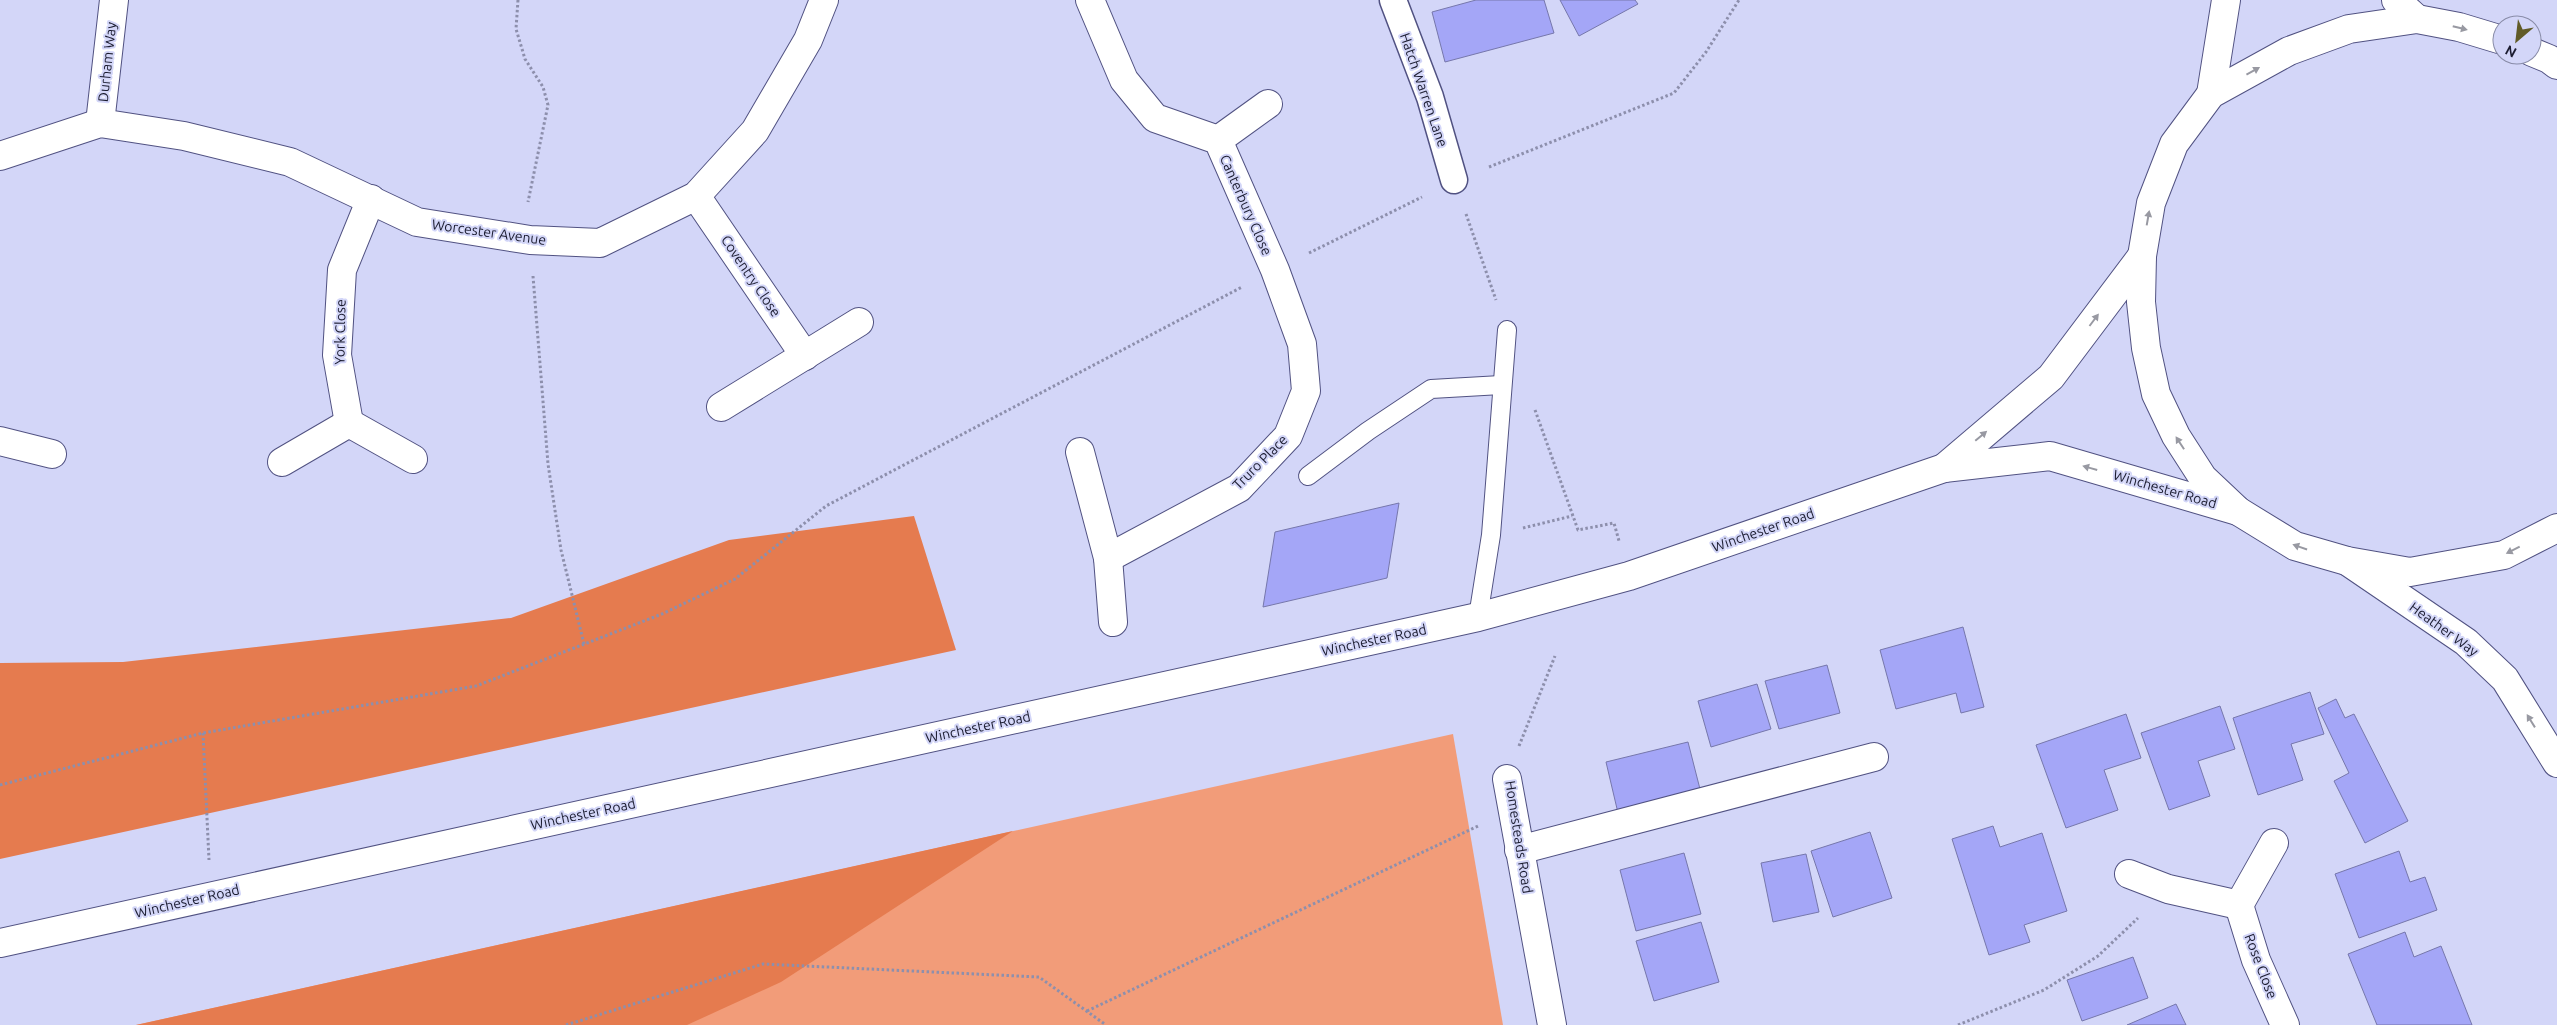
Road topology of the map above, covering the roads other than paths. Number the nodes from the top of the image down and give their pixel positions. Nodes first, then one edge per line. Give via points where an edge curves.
1 (114, 0) edge
2 (824, 0) edge
3 (1090, 0) edge
4 (1393, 0) edge
5 (2226, 0) edge
6 (2396, 0) edge
7 (2417, 19) junction
8 (2492, 37) edge
9 (2211, 94) junction
10 (1268, 104) dead end
11 (100, 123) junction
12 (1218, 140) junction
13 (0, 156) edge
14 (1454, 180) road end
15 (696, 196) junction
16 (371, 199) junction
17 (2142, 256) junction
18 (1275, 270) joint
19 (859, 322) dead end
20 (1506, 330) dead end
21 (805, 356) junction
22 (1501, 385) junction
23 (721, 407) dead end
24 (349, 423) junction
25 (0, 442) edge
26 (1080, 452) dead end
27 (52, 454) dead end
28 (412, 458) dead end
29 (282, 462) dead end
30 (1944, 468) junction
31 (1308, 476) dead end
32 (2238, 511) junction
33 (2557, 528) edge
34 (1108, 558) junction
35 (2347, 561) junction
36 (1478, 617) junction
37 (1113, 622) dead end
38 (1874, 758) dead end
39 (2557, 763) edge
40 (1507, 779) road end
41 (2274, 843) dead end
42 (1519, 850) junction
43 (2129, 874) dead end
44 (2239, 905) junction
45 (0, 943) edge
46 (1552, 1025) edge
47 (2285, 1025) edge

1 - 11 street, Durham Way
2 - 15 street, Worcester Avenue via 808,40 755,131
3 - 12 street, Canterbury Close via 1124,80 1155,118
4 - 14 street, Hatch Warren Lane via 1430,97
5 - 9 street
6 - 7 street
7 -> 8 street
9 -> 7 street via 2289,51 2341,32
17 -> 9 street via 2151,203 2174,144
10 - 12 street, Canterbury Close
11 - 13 street, Worcester Avenue
11 - 16 street, Worcester Avenue via 184,136 290,162
12 - 18 street, Canterbury Close
15 - 16 street, Worcester Avenue via 600,243 530,240 417,222
15 - 21 street, Coventry Close
16 - 24 street, York Close via 342,270 337,355
30 -> 17 street, Winchester Road via 2051,377
32 -> 17 street via 2203,478 2176,436 2156,394 2141,302
18 - 34 street, Truro Place via 1302,344 1306,391 1288,436 1238,488
19 - 21 street
20 - 22 lane
21 - 23 street
22 - 31 lane via 1431,389
22 - 36 lane via 1491,536
24 - 28 street
24 - 29 street
25 - 27 street
26 - 34 street
32 -> 30 street, Winchester Road via 2050,456
30 - 36 street, Winchester Road via 1628,576
35 -> 32 street via 2295,546
33 -> 35 street via 2504,555 2410,572
34 - 37 street
39 -> 35 street, Heather Way via 2505,679 2466,642
36 - 45 street, Winchester Road
38 - 42 street
40 - 42 street, Homesteads Road
41 - 44 street
42 - 46 street, Homesteads Road
43 - 44 street via 2168,889
44 - 47 street, Rose Close via 2256,960

